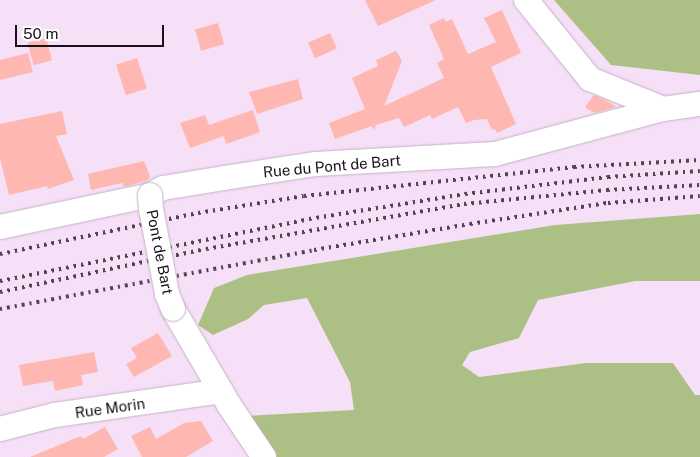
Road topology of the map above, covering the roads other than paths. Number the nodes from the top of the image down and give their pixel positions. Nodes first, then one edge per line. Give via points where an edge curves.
1 (526, 0) edge
2 (700, 104) edge
3 (663, 109) junction
4 (150, 195) junction
5 (0, 227) edge
6 (221, 391) junction
7 (0, 429) edge
8 (255, 454) edge

1 - 3 street via 590,79
2 - 3 street, Rue du Pont de Bart
3 - 4 street, Rue du Pont de Bart via 495,154 316,164 162,188
4 - 5 street, Rue du Pont de Bart
4 - 6 street, Pont de Bart, bridge via 167,294
6 - 7 street, Rue Morin via 55,415
6 - 8 street

